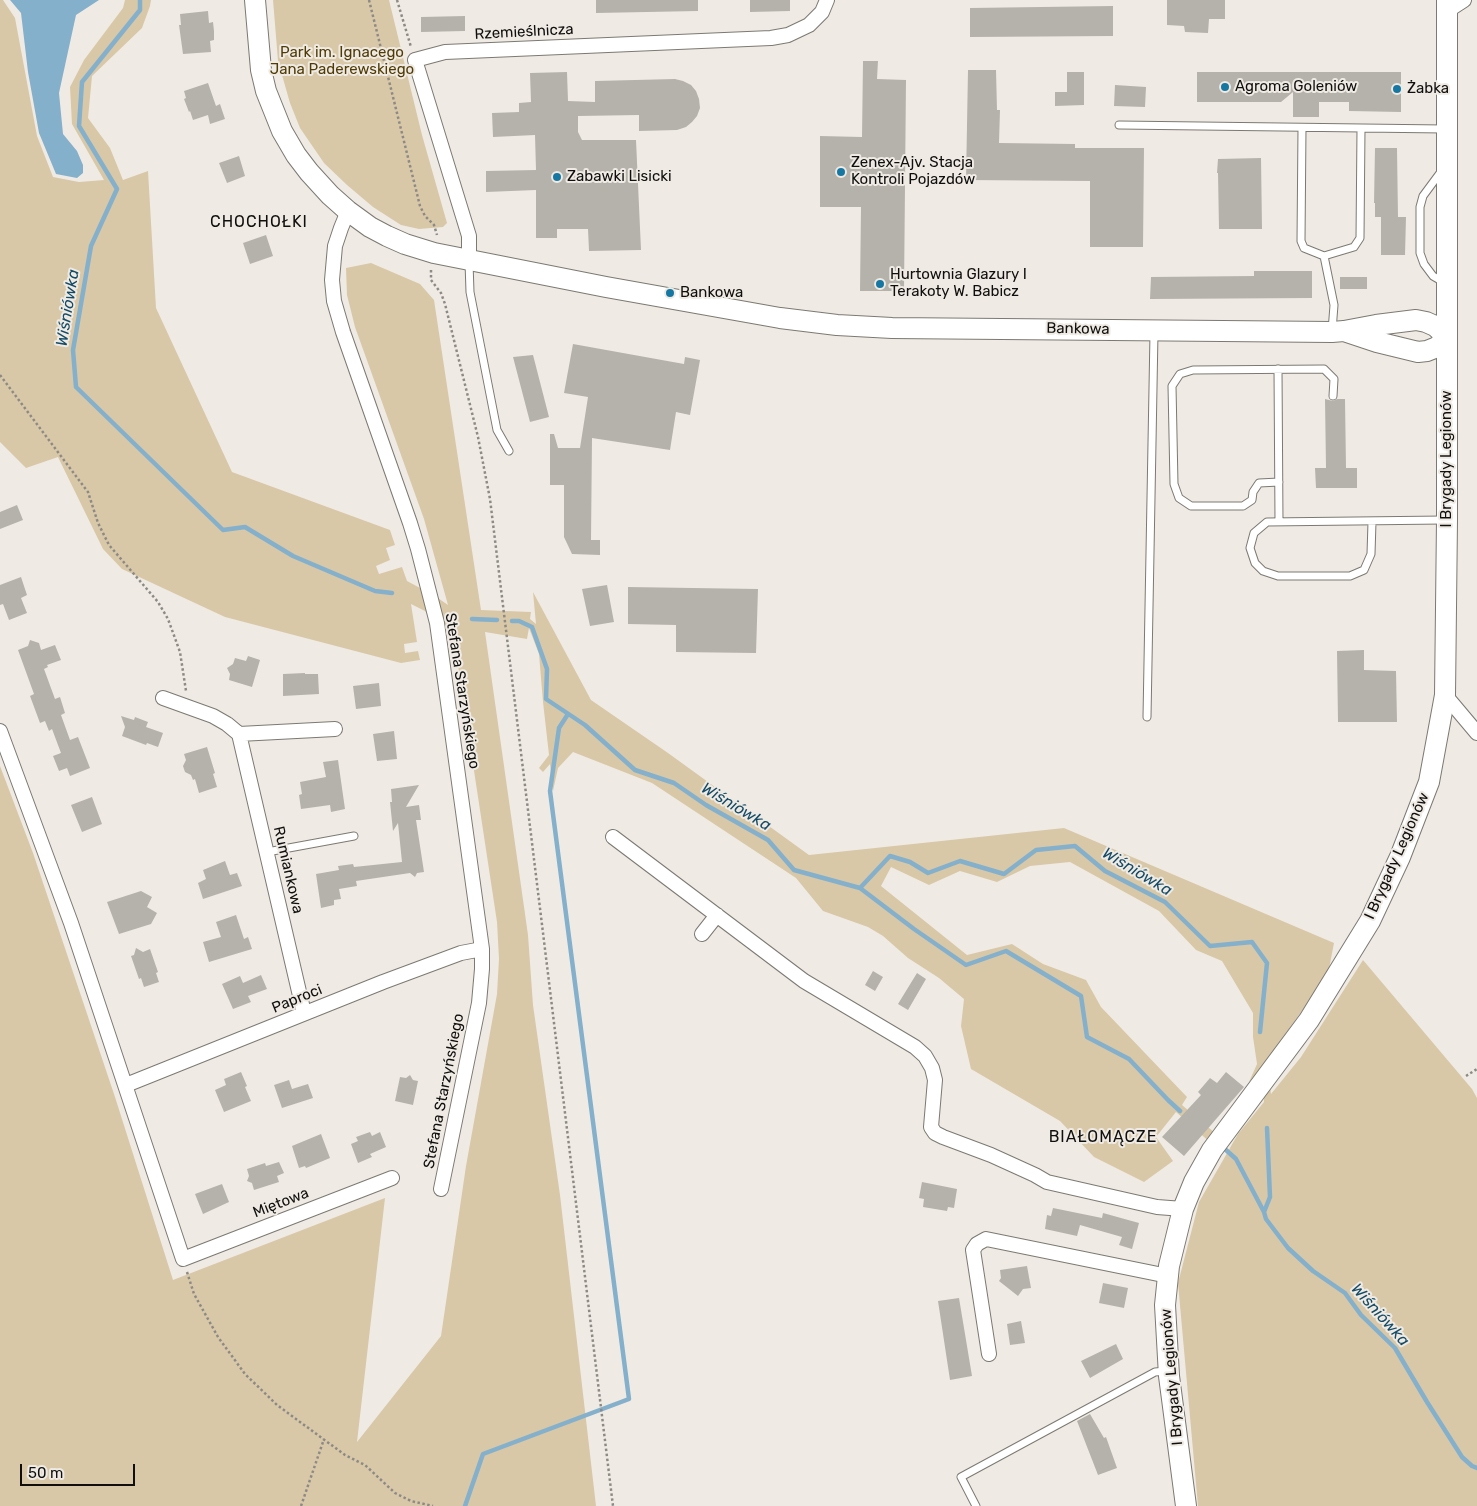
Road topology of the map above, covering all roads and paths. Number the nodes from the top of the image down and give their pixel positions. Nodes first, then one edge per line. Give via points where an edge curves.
1 (255, 0) edge
2 (369, 0) edge
3 (397, 0) edge
4 (827, 0) edge
5 (1464, 0) edge
6 (1446, 5) edge
7 (415, 60) junction
8 (1118, 126) dead end
9 (1302, 128) junction
10 (1361, 129) junction
11 (1447, 129) junction
12 (1447, 162) junction
13 (348, 211) junction
14 (434, 253) junction
15 (1324, 256) junction
16 (469, 261) junction
17 (1447, 286) junction
18 (1416, 320) junction
19 (1154, 330) junction
20 (1338, 332) junction
21 (1447, 337) junction
22 (1418, 352) junction
23 (1278, 369) junction
24 (0, 375) edge
25 (1448, 383) junction
26 (1333, 396) dead end
27 (509, 451) dead end
28 (1279, 482) junction
29 (1447, 520) junction
30 (1279, 522) junction
31 (1372, 522) junction
32 (1445, 695) junction
33 (163, 698) dead end
34 (189, 707) junction
35 (1148, 716) dead end
36 (335, 729) dead end
37 (0, 731) edge
38 (1477, 733) edge
39 (239, 734) junction
40 (354, 836) dead end
41 (613, 837) dead end
42 (268, 852) junction
43 (717, 915) junction
44 (702, 934) dead end
45 (482, 949) junction
46 (304, 1013) junction
47 (1477, 1069) edge
48 (1466, 1076) dead end
49 (126, 1085) junction
50 (392, 1178) dead end
51 (441, 1189) dead end
52 (1183, 1209) junction
53 (183, 1259) junction
54 (1168, 1276) junction
55 (990, 1354) dead end
56 (1169, 1371) junction
57 (324, 1439) junction
58 (301, 1506) edge
59 (433, 1506) edge
60 (613, 1506) edge
61 (976, 1506) edge
62 (1186, 1506) edge

1 - 13 street, Bankowa via 261,70 282,131 309,172
2 - 14 path via 420,206 436,229
3 - 7 path
4 - 7 street, Rzemieślnicza via 822,12 809,25 788,35 771,38 445,52
5 - 6 street
6 - 11 street, I Brygady Legionów
7 - 16 street via 469,236
8 - 9 lane
9 - 10 lane
9 - 15 lane via 1301,241 1304,248
10 - 11 lane
10 - 15 lane via 1360,238 1354,246
11 - 12 street, I Brygady Legionów
12 - 17 street, I Brygady Legionów
12 - 17 lane via 1423,196 1420,207 1420,253 1433,276
13 - 14 street, Bankowa via 387,236
13 - 45 street, Stefana Starzyńskiego via 335,246 334,300 410,523 437,623
14 - 16 street, Bankowa
14 - 60 path via 430,278 442,293 445,304 490,500
15 - 20 lane
16 - 19 street, Bankowa via 761,315 832,324 892,328
16 - 27 lane via 470,292 497,430
17 - 18 street, Bankowa via 1435,308
17 - 21 street, I Brygady Legionów
18 - 20 street, Bankowa
18 - 21 street, Bankowa via 1435,326
19 - 20 street, Bankowa
19 - 35 lane
20 - 22 street, Bankowa
21 - 22 street via 1437,346
21 - 25 street, I Brygady Legionów
22 - 25 street, Bankowa
23 - 26 lane via 1324,368 1334,379
23 - 28 lane
23 - 28 lane via 1193,370 1180,374 1172,386 1174,484 1179,498 1191,506 1243,506 1252,500 1259,483
24 - 34 path via 88,492 109,544 158,602 168,619 180,652
25 - 29 street, I Brygady Legionów
28 - 30 lane
29 - 31 lane
29 - 32 street, I Brygady Legionów
30 - 31 lane
30 - 31 lane via 1267,522 1254,534 1250,548 1255,563 1263,571 1278,576 1350,576 1364,570 1371,554
32 - 38 street
32 - 52 street, I Brygady Legionów via 1429,782 1400,857 1370,921 1309,1020 1212,1150
33 - 34 street
34 - 39 street via 213,716
36 - 39 street
37 - 49 street via 71,923
39 - 42 street, Rumiankowa
40 - 42 lane
41 - 43 street
42 - 46 street, Rumiankowa
43 - 44 street
43 - 52 street via 804,980 925,1056 935,1080 931,1127 935,1133 1047,1182 1157,1207
45 - 46 street, Paproci via 448,957
45 - 51 street, Stefana Starzyńskiego via 478,1003
46 - 49 street, Paproci
47 - 48 path
49 - 53 street
50 - 53 street, Miętowa
52 - 54 street, I Brygady Legionów
53 - 57 path via 194,1294 218,1337 245,1374 277,1405
54 - 55 street via 986,1239 973,1250
54 - 56 street, I Brygady Legionów via 1165,1306
56 - 61 lane via 1155,1372 961,1477
56 - 62 street, I Brygady Legionów
57 - 58 path
57 - 59 path via 365,1465 395,1493

